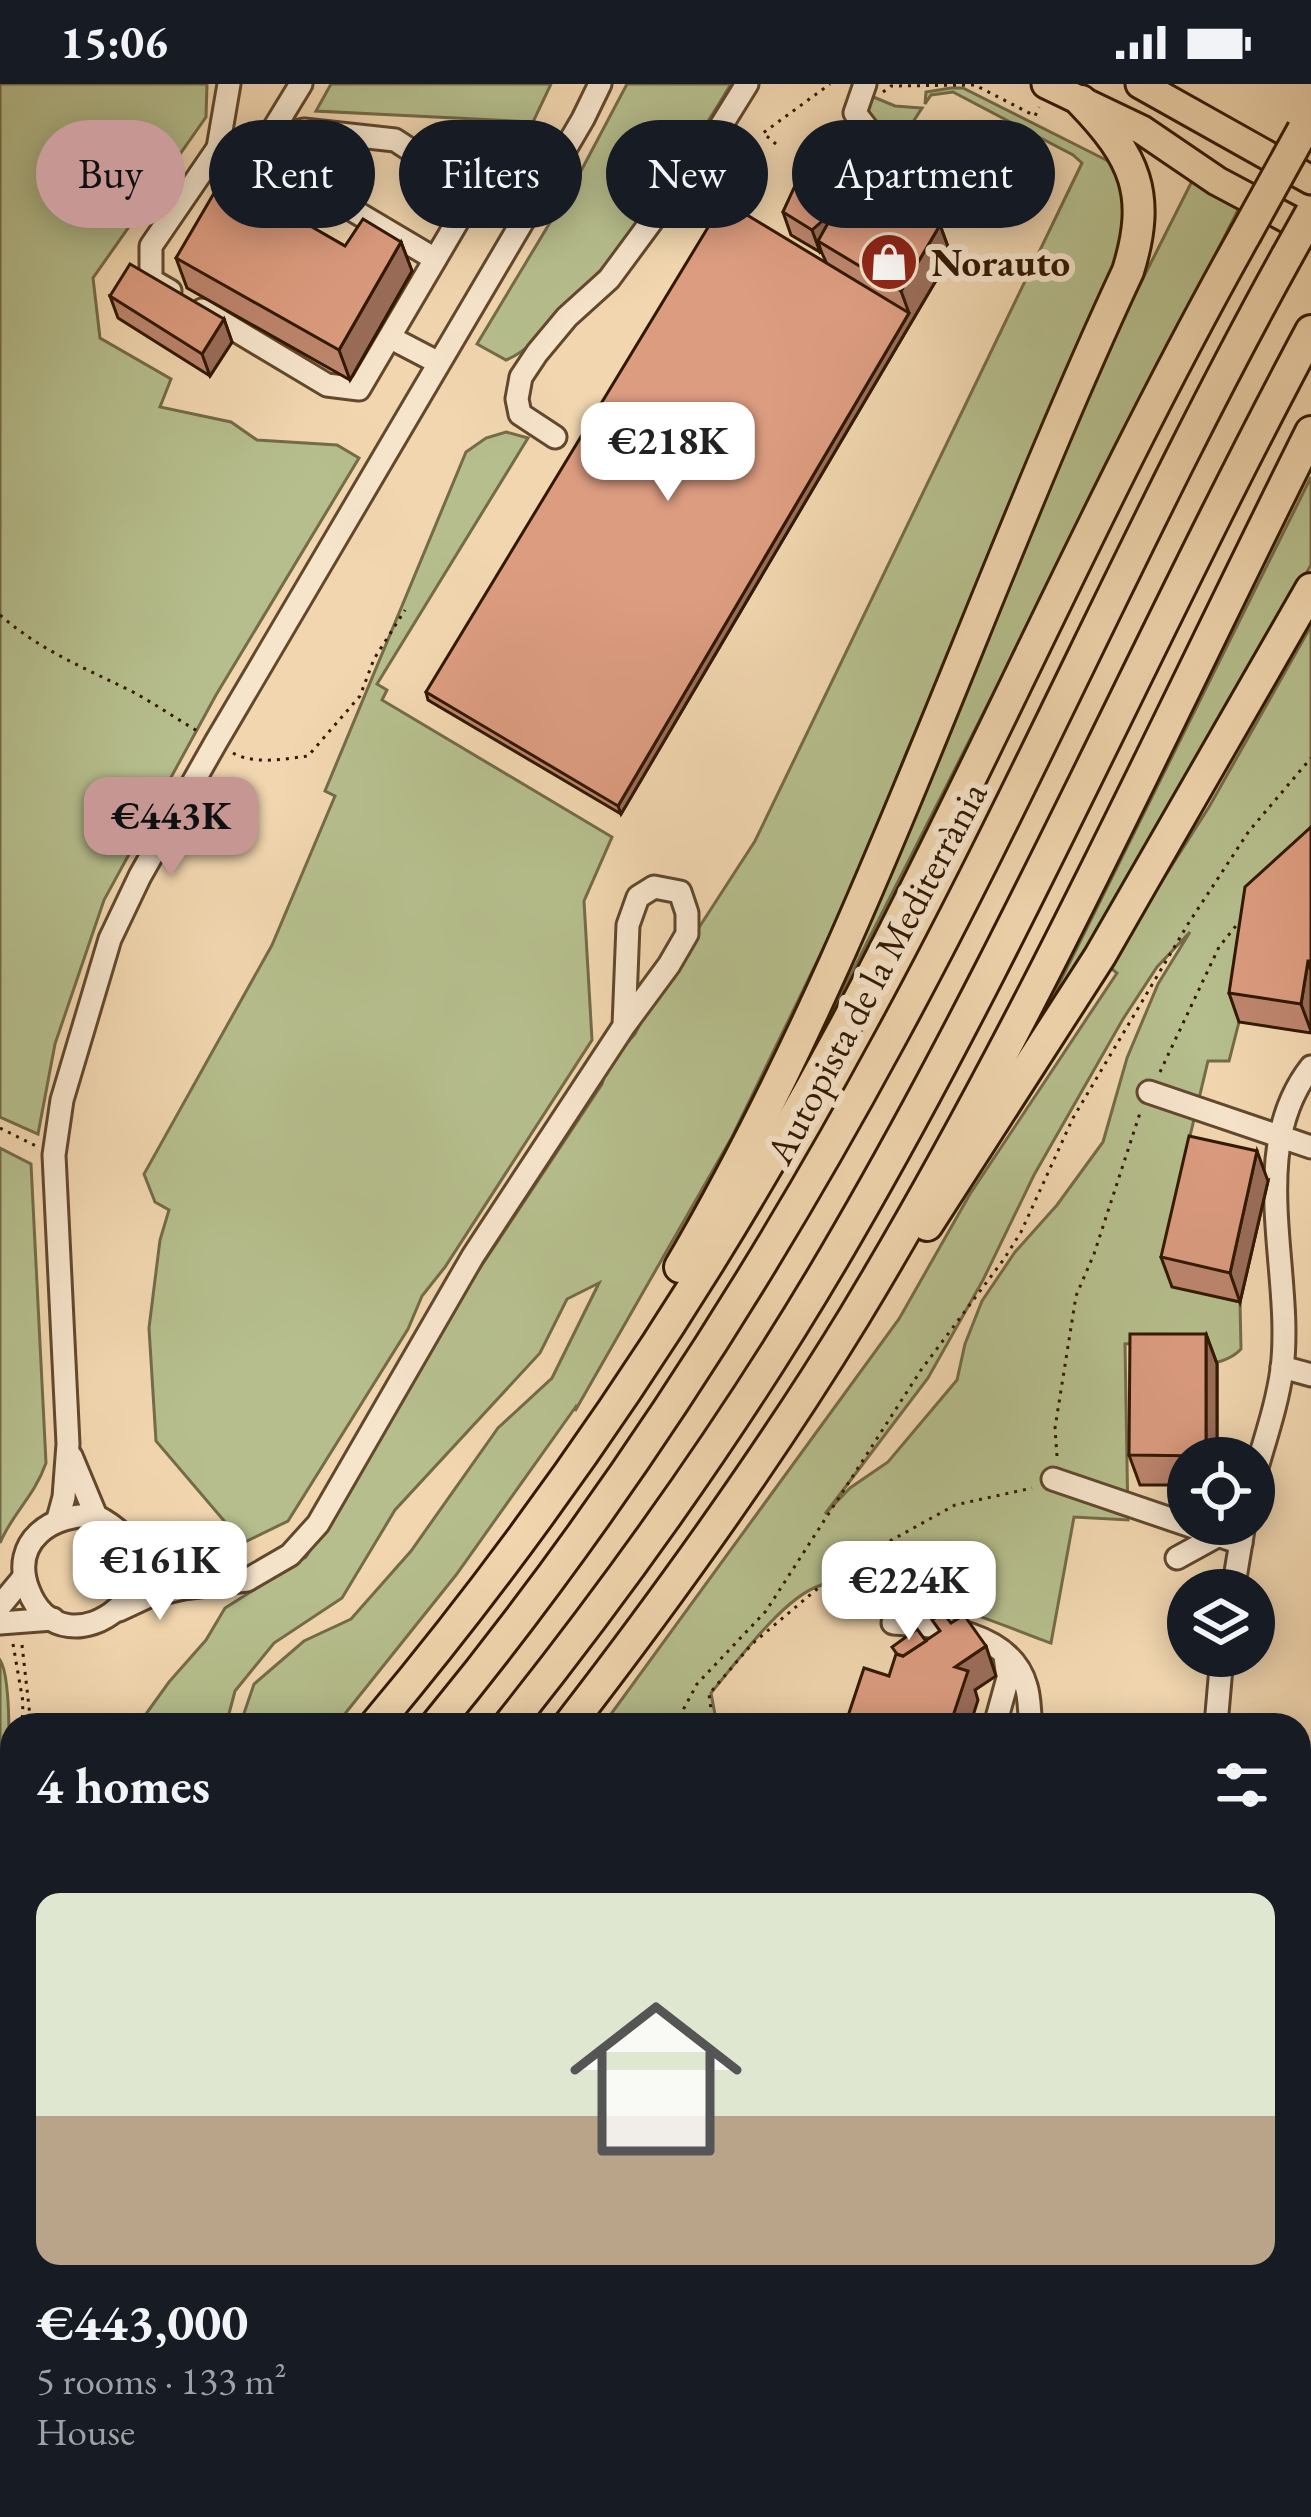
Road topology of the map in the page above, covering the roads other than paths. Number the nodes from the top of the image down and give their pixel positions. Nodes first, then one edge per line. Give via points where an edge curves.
1 (229, 84) edge
2 (302, 84) edge
3 (599, 84) edge
4 (747, 84) edge
5 (1140, 84) edge
6 (864, 85) edge
7 (1048, 85) edge
8 (1081, 101) junction
9 (223, 120) edge
10 (279, 120) edge
11 (860, 120) edge
12 (1307, 123) edge
13 (375, 138) edge
14 (209, 161) edge
15 (1311, 180) edge
16 (1311, 213) edge
17 (375, 224) edge
18 (1311, 231) edge
19 (435, 259) junction
20 (1311, 331) edge
21 (391, 338) junction
22 (437, 362) junction
23 (1311, 431) edge
24 (555, 437) dead end
25 (1311, 589) edge
26 (624, 1026) junction
27 (1311, 1067) edge
28 (1149, 1092) road end
29 (1281, 1137) junction
30 (1311, 1147) edge
31 (1282, 1366) junction
32 (1311, 1375) edge
33 (1264, 1437) edge
34 (68, 1444) junction
35 (760, 1460) junction
36 (564, 1477) junction
37 (1053, 1478) road end
38 (96, 1516) junction
39 (1167, 1518) edge
40 (58, 1519) junction
41 (1200, 1545) edge
42 (135, 1557) junction
43 (1177, 1558) dead end
44 (24, 1577) junction
45 (183, 1588) junction
46 (0, 1606) edge
47 (119, 1610) junction
48 (52, 1619) junction
49 (893, 1623) dead end
50 (5, 1629) edge
51 (1004, 1652) junction
52 (1220, 1677) edge
53 (384, 1713) edge
54 (445, 1713) edge
55 (519, 1713) edge
56 (578, 1713) edge
57 (998, 1713) edge
58 (1030, 1713) edge
59 (1217, 1713) edge

1 - 9 street
2 - 10 street
3 - 22 street
4 - 24 street via 608,280 521,377 520,414
5 - 15 main road
6 - 11 street via 855,113
7 - 8 main road
8 - 18 main road
8 - 36 highway via 1121,148 1138,186 1139,228 1127,271 840,956 742,1156
12 - 36 highway, bridge via 1162,386 816,1080
13 - 19 street via 395,140 466,186 463,212
14 - 21 street via 152,246 151,280 327,385 358,389
16 - 54 highway, Autopista de la Mediterrània, bridge via 834,1141 640,1453
17 - 19 street
19 - 21 street
20 - 55 highway via 989,976 846,1237 683,1490
21 - 22 street
22 - 34 street via 110,939 62,1100 54,1155
23 - 35 highway via 1023,1011 853,1318
25 - 35 highway via 1100,956 877,1302
26 - 26 street via 687,934 680,892 654,886 638,897 628,926
26 - 45 street via 472,1256 318,1524 290,1555 247,1580
27 - 29 street
28 - 29 street
29 - 30 street
29 - 31 street
31 - 32 street
31 - 33 street
34 - 38 street
34 - 40 street
35 - 56 highway
36 - 53 highway
37 - 39 street
38 - 40 street
38 - 42 street via 114,1525
40 - 44 street via 31,1543
41 - 43 street
42 - 45 street
42 - 47 street via 131,1595
44 - 46 street
44 - 48 street
45 - 47 street
47 - 48 street via 86,1626
48 - 50 street
49 - 51 street via 967,1633
51 - 57 street via 1008,1678
51 - 58 street via 1027,1688
52 - 59 street

